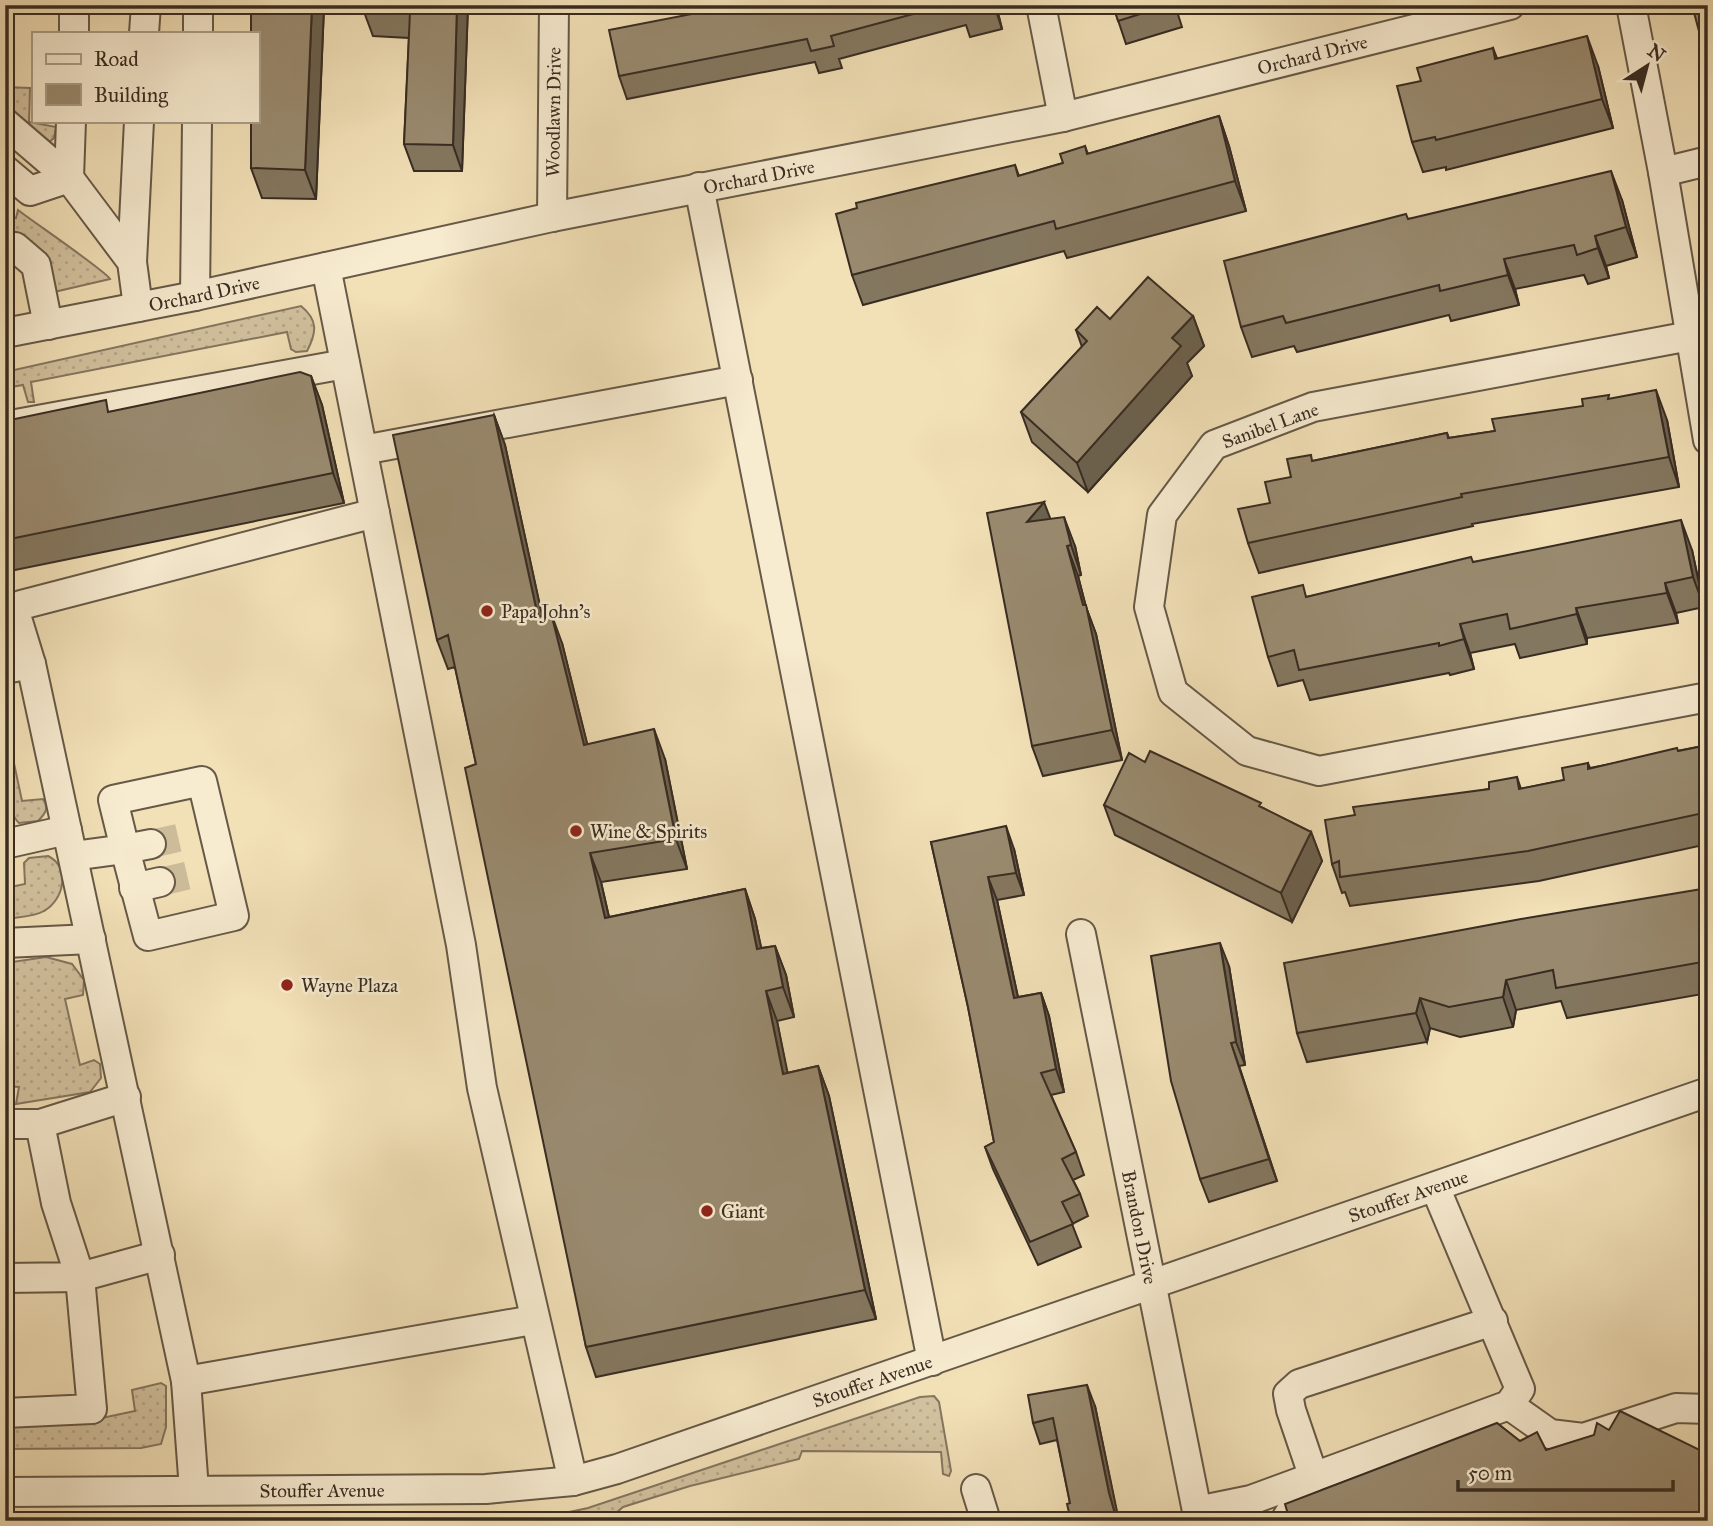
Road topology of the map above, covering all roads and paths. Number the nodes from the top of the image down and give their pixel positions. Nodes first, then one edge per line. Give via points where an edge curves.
1 (75, 5) edge
2 (146, 5) edge
3 (198, 5) edge
4 (554, 5) edge
5 (1041, 5) edge
6 (1510, 5) edge
7 (1631, 5) edge
8 (74, 32) edge
9 (144, 32) edge
10 (198, 32) edge
11 (1063, 117) junction
12 (71, 122) edge
13 (139, 122) edge
14 (197, 122) edge
15 (5, 123) edge
16 (1708, 161) edge
17 (5, 170) edge
18 (1663, 172) junction
19 (69, 178) junction
20 (699, 187) junction
21 (552, 217) junction
22 (5, 248) edge
23 (132, 262) junction
24 (326, 267) junction
25 (195, 296) junction
26 (138, 307) junction
27 (48, 325) junction
28 (5, 333) edge
29 (1690, 336) junction
30 (345, 364) junction
31 (738, 380) junction
32 (5, 426) edge
33 (1708, 440) edge
34 (363, 450) junction
35 (375, 513) junction
36 (13, 603) edge
37 (18, 667) edge
38 (1708, 697) edge
39 (7, 837) edge
40 (70, 843) junction
41 (138, 847) junction
42 (1081, 934) dead end
43 (91, 940) junction
44 (5, 943) edge
45 (1708, 1092) edge
46 (126, 1097) junction
47 (5, 1124) edge
48 (40, 1124) junction
49 (1435, 1187) junction
50 (160, 1255) junction
51 (80, 1277) junction
52 (5, 1278) edge
53 (1150, 1286) junction
54 (533, 1320) junction
55 (1493, 1321) junction
56 (932, 1361) junction
57 (186, 1381) junction
58 (1509, 1405) junction
59 (1708, 1409) edge
60 (5, 1413) edge
61 (1313, 1475) junction
62 (573, 1481) junction
63 (976, 1489) dead end
64 (194, 1490) junction
65 (5, 1492) edge
66 (1198, 1516) edge
67 (1286, 1519) edge
68 (986, 1521) edge

1 - 8 street
2 - 9 street
3 - 10 street
4 - 21 street, Woodlawn Drive
5 - 11 street
6 - 11 street, Orchard Drive
7 - 18 street
11 - 20 street, Orchard Drive
12 - 19 street
13 - 23 street
14 - 25 street
15 - 19 street
16 - 18 street
17 - 19 street via 30,191
18 - 29 street
19 - 23 street
20 - 21 street, Orchard Drive
20 - 31 street
21 - 24 street, Orchard Drive
22 - 27 street via 15,247 36,265
23 - 26 street
24 - 25 street, Orchard Drive
24 - 30 street
25 - 26 street, Orchard Drive
26 - 27 street, Orchard Drive
27 - 28 street, Orchard Drive
29 - 33 street
29 - 38 street, Sanibel Lane via 1313,407 1214,445 1162,515 1149,607 1173,692 1247,751 1319,771
30 - 32 street
30 - 34 street
31 - 34 street
31 - 56 street
34 - 35 street
35 - 36 street
35 - 54 street via 461,945 482,1088
36 - 37 street
37 - 40 street
39 - 40 street
40 - 41 street
40 - 43 street
41 - 41 street via 147,885 148,936 234,916 211,871 202,833 202,781 113,800
42 - 53 street, Brandon Drive
43 - 44 street
43 - 46 street
45 - 49 street, Stouffer Avenue
46 - 48 street
46 - 50 street
47 - 48 street
48 - 51 street via 56,1203
49 - 53 street, Stouffer Avenue
49 - 55 street
50 - 51 street
50 - 57 street
51 - 52 street
51 - 60 street via 92,1409
53 - 56 street, Stouffer Avenue
53 - 66 street, Brandon Drive
54 - 57 street
54 - 62 street
55 - 58 street via 1520,1389
55 - 61 street via 1299,1384 1288,1394
56 - 62 street, Stouffer Avenue
57 - 64 street
58 - 59 street via 1550,1434 1583,1438 1676,1408
58 - 61 street
61 - 66 street
61 - 67 street
62 - 64 street, Stouffer Avenue via 486,1489
63 - 68 street
64 - 65 street, Stouffer Avenue

